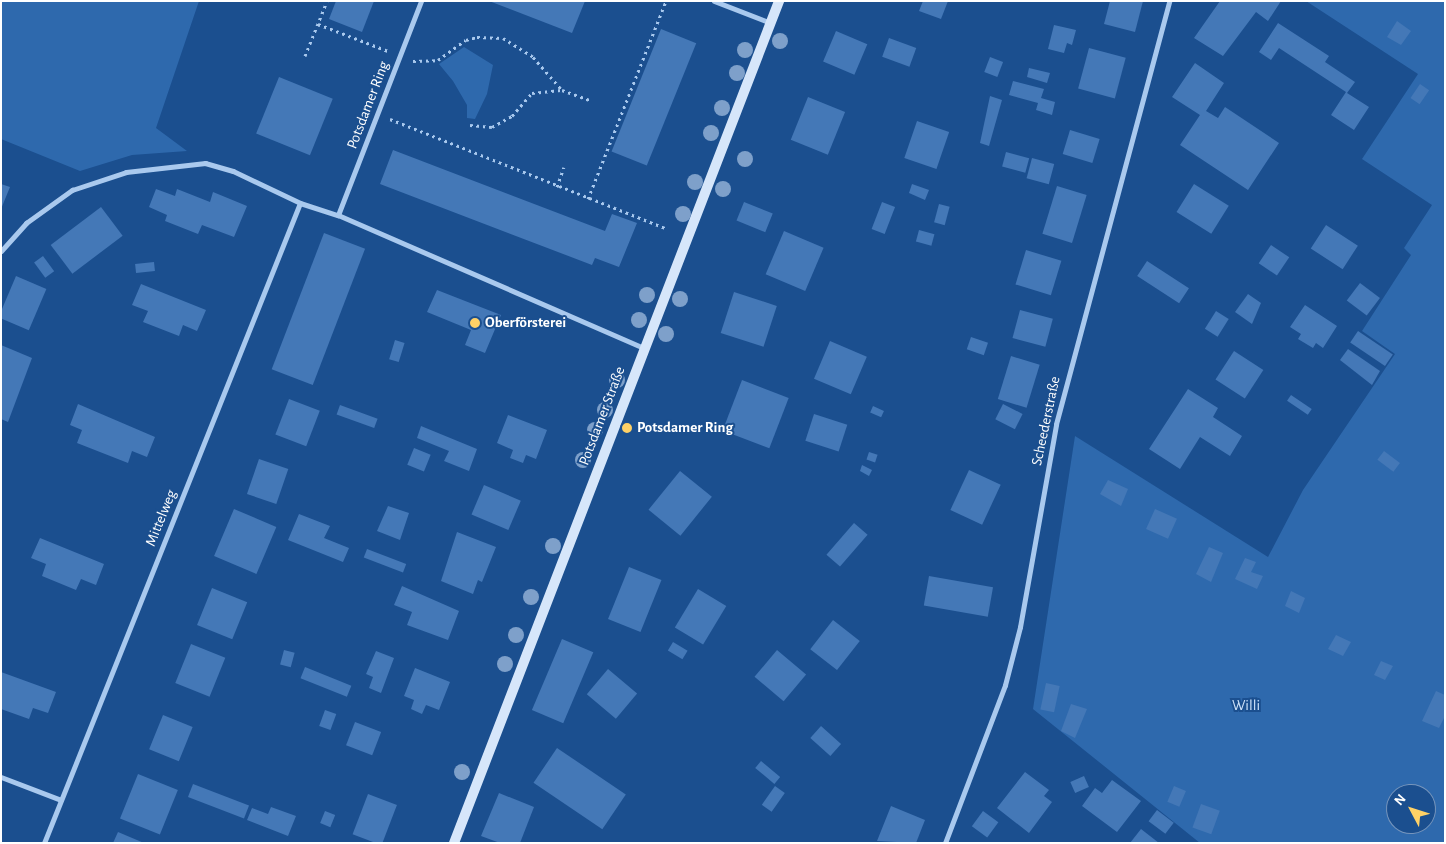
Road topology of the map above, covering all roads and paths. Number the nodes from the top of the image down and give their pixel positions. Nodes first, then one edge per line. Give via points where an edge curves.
1 (327, 1) edge
2 (421, 1) edge
3 (666, 1) edge
4 (714, 1) edge
5 (779, 1) edge
6 (1169, 1) edge
7 (771, 23) junction
8 (318, 24) junction
9 (304, 56) dead end
10 (400, 56) junction
11 (562, 90) junction
12 (590, 100) dead end
13 (378, 114) junction
14 (470, 125) dead end
15 (564, 168) dead end
16 (557, 187) junction
17 (588, 199) junction
18 (300, 204) junction
19 (338, 214) junction
20 (666, 228) dead end
21 (1, 251) edge
22 (644, 348) junction
23 (1, 777) edge
24 (61, 800) junction
25 (44, 843) edge
26 (454, 843) edge
27 (944, 843) edge

1 - 8 path
2 - 10 street, Potsdamer Ring
3 - 17 path
4 - 7 street
5 - 7 main road, Potsdamer Straße
6 - 27 street, Scheederstraße via 1056,424 1020,627 1005,685
7 - 22 main road, Potsdamer Straße
8 - 9 path
8 - 10 path
10 - 11 path via 431,62 466,40 489,36 503,38 533,56
10 - 13 street, Potsdamer Ring
11 - 12 path
11 - 14 path via 532,93 512,116 492,127
13 - 16 path
13 - 19 street, Potsdamer Ring
15 - 16 path
16 - 17 path
17 - 20 path
18 - 19 street
18 - 21 street via 205,163 168,165 126,172 72,190 26,223
18 - 24 street, Mittelweg
19 - 22 street
22 - 26 main road, Potsdamer Straße
23 - 24 street
24 - 25 street, Mittelweg

